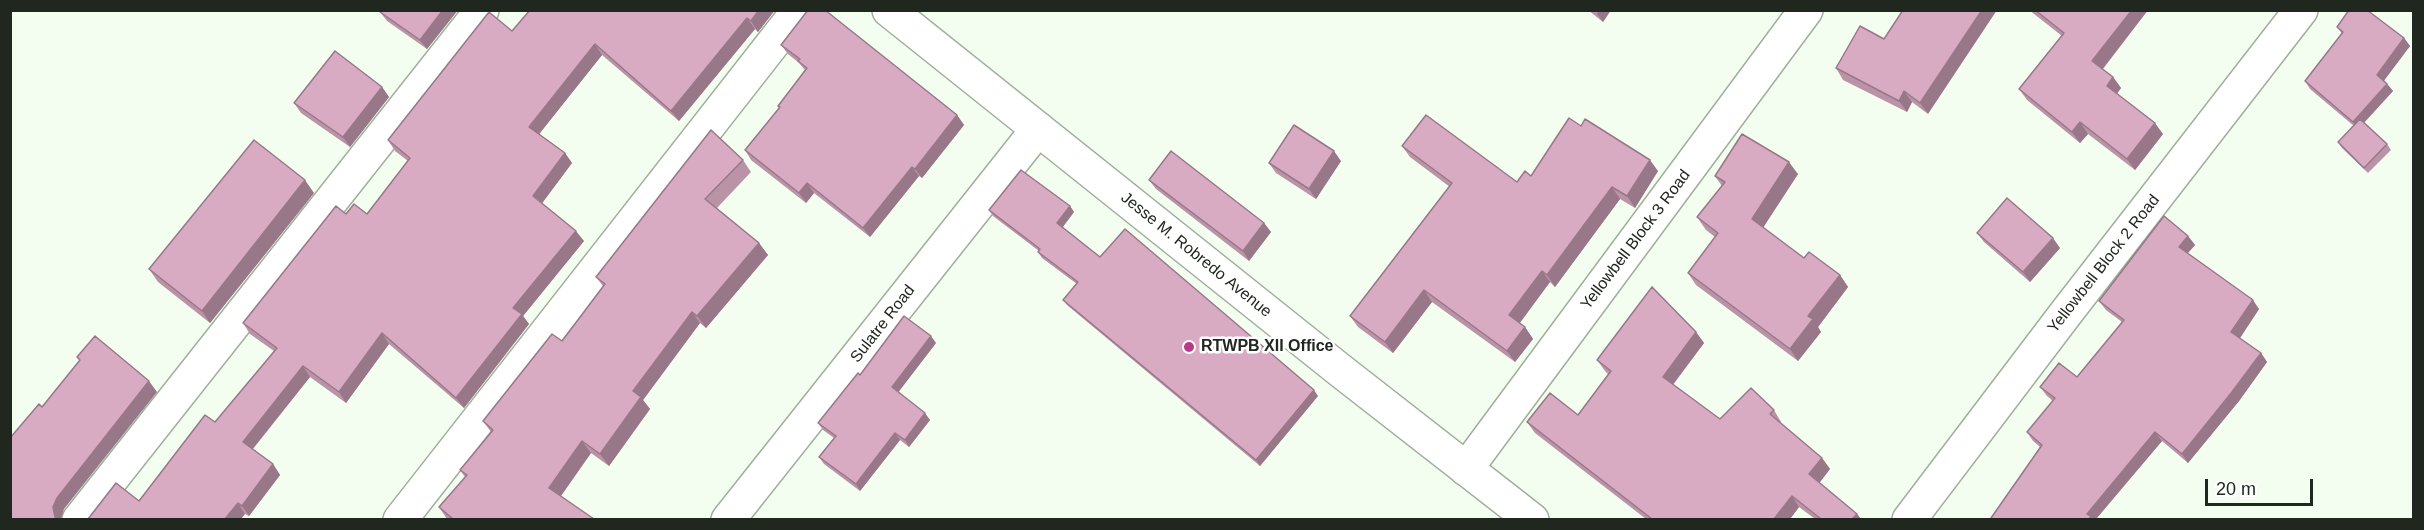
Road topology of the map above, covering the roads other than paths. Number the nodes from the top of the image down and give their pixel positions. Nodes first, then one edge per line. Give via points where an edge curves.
1 (482, 10) edge
2 (799, 10) edge
3 (889, 10) edge
4 (1806, 10) edge
5 (2301, 10) edge
6 (1038, 129) junction
7 (1466, 469) junction
8 (79, 519) edge
9 (400, 519) edge
10 (728, 519) edge
11 (1532, 519) edge
12 (1909, 519) edge

1 - 8 street
2 - 9 street
3 - 6 street, Jesse M. Robredo Avenue
4 - 7 street, Yellowbell Block 3 Road
5 - 12 street, Yellowbell Block 2 Road
6 - 7 street, Jesse M. Robredo Avenue
6 - 10 street, Sulatre Road
7 - 11 street, Jesse M. Robredo Avenue

